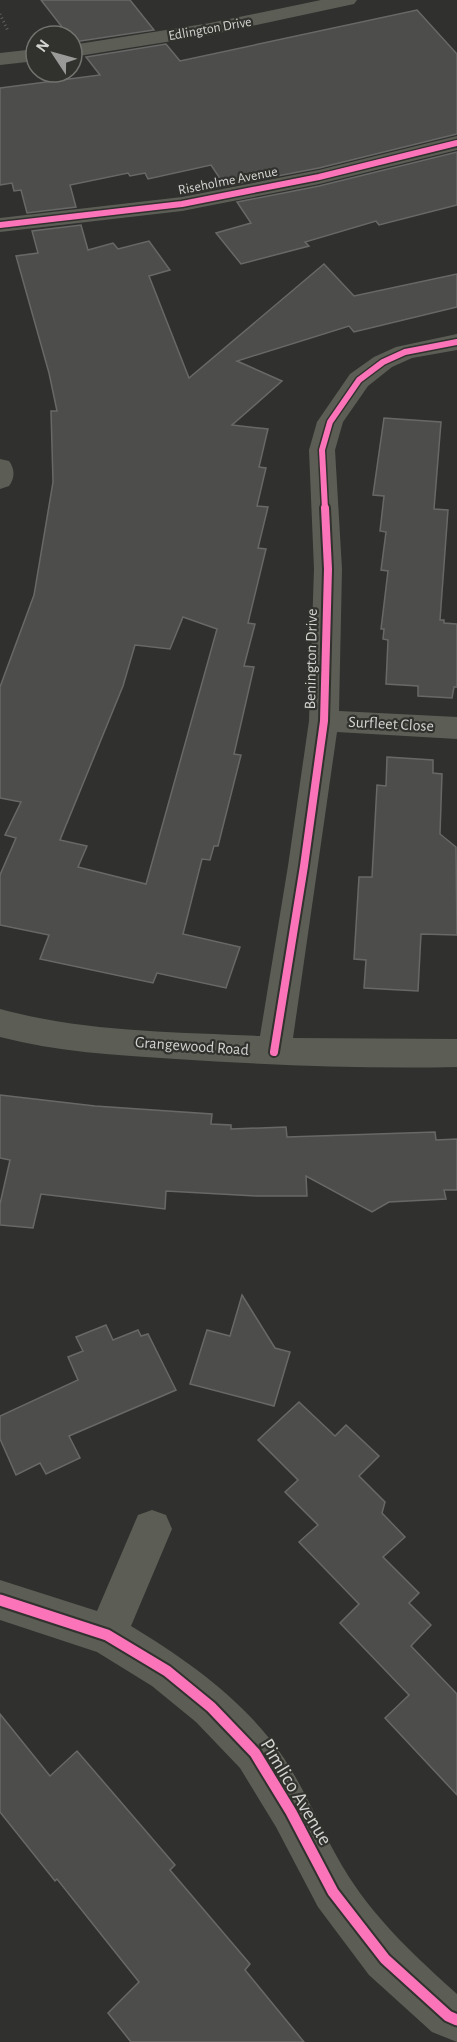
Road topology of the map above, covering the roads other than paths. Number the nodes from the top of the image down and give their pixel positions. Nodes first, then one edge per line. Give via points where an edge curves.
1 (347, 0) edge
2 (84, 49) edge
3 (24, 56) edge
4 (0, 59) edge
5 (457, 143) edge
6 (0, 225) edge
7 (457, 342) edge
8 (0, 467) edge
9 (0, 480) edge
10 (324, 720) junction
11 (457, 728) edge
12 (0, 1023) edge
13 (274, 1052) junction
14 (457, 1053) edge
15 (152, 1529) dead end
16 (0, 1600) edge
17 (107, 1635) junction
18 (457, 2020) edge

1 - 2 street, Edlington Drive via 265,19
3 - 4 street
5 - 6 street, Riseholme Avenue via 319,177 182,204
7 - 10 street, Benington Drive via 405,352 383,362 360,380 330,422 322,450 328,569
8 - 9 street
10 - 11 street, Surfleet Close
10 - 13 street, Benington Drive
12 - 13 street, Grangewood Road via 22,1030 105,1040
13 - 14 street, Grangewood Road
15 - 17 street
16 - 17 street, Pimlico Avenue
17 - 18 street, Pimlico Avenue via 167,1671 211,1707 255,1753 333,1892 385,1959

